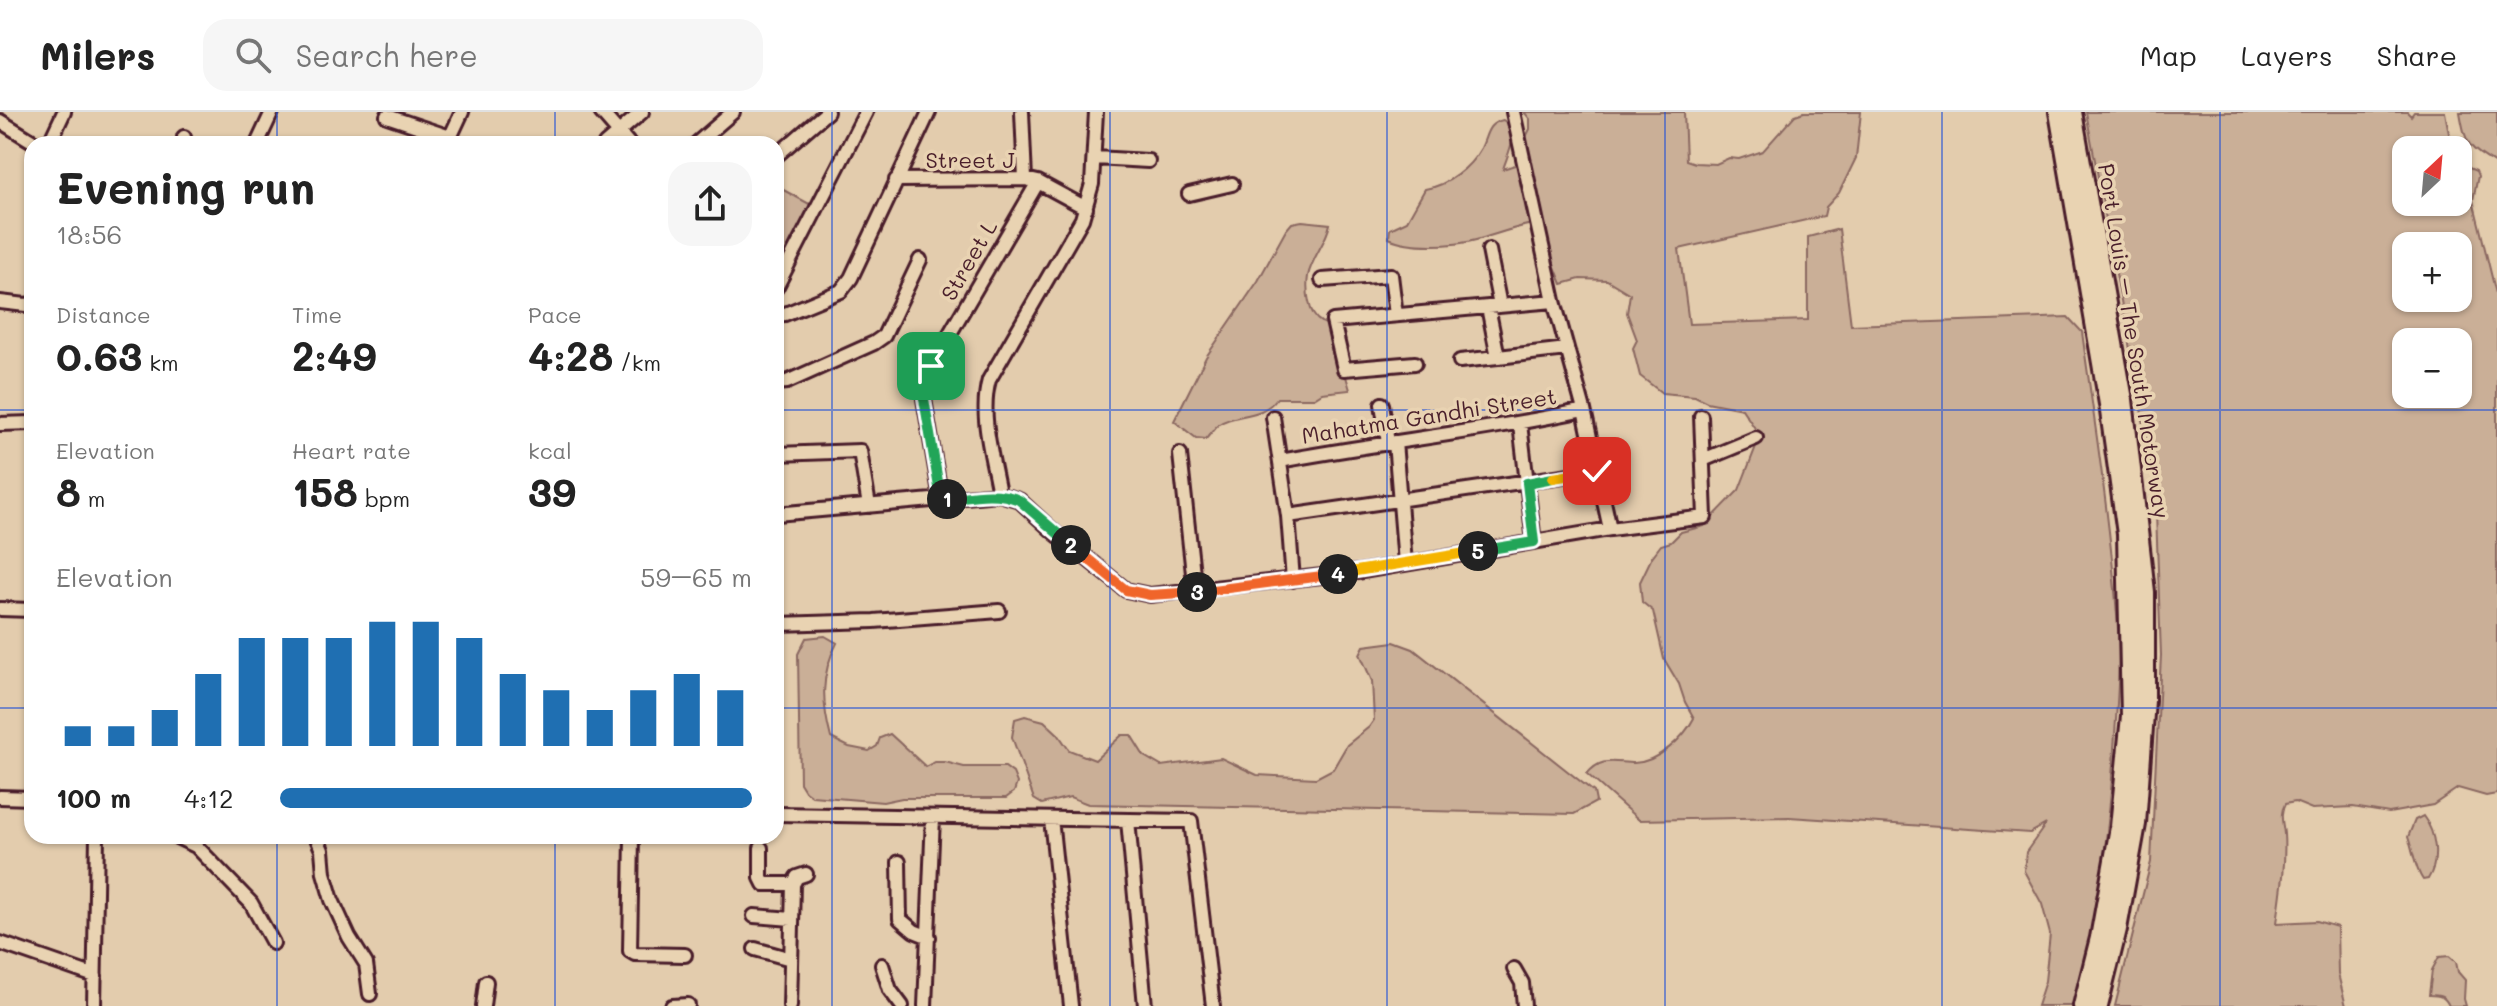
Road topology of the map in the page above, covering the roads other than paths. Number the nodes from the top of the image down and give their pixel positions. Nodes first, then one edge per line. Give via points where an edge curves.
1 (16, 112) edge
2 (64, 112) edge
3 (272, 112) edge
4 (462, 112) edge
5 (601, 112) edge
6 (642, 112) edge
7 (733, 112) edge
8 (827, 112) edge
9 (866, 112) edge
10 (929, 112) edge
11 (1022, 112) edge
12 (1096, 112) edge
13 (1513, 112) edge
14 (2059, 112) edge
15 (2072, 112) edge
16 (387, 116) dead end
17 (4, 123) edge
18 (618, 132) junction
19 (24, 136) edge
20 (53, 136) edge
21 (261, 136) edge
22 (438, 136) edge
23 (450, 136) edge
24 (614, 136) edge
25 (622, 136) edge
26 (705, 136) edge
27 (784, 149) edge
28 (1095, 158) junction
29 (1148, 161) dead end
30 (896, 180) junction
31 (1032, 180) junction
32 (1232, 184) dead end
33 (1189, 194) dead end
34 (1086, 208) junction
35 (1489, 250) dead end
36 (920, 260) dead end
37 (784, 272) edge
38 (1322, 280) dead end
39 (1554, 301) junction
40 (0, 302) edge
41 (24, 305) edge
42 (1494, 307) junction
43 (784, 314) edge
44 (1396, 315) junction
45 (1567, 349) junction
46 (1498, 357) junction
47 (1460, 361) dead end
48 (1415, 363) dead end
49 (784, 382) edge
50 (1382, 404) dead end
51 (1584, 410) junction
52 (1701, 416) dead end
53 (1273, 417) dead end
54 (24, 423) edge
55 (0, 424) edge
56 (1520, 424) junction
57 (1756, 438) dead end
58 (1392, 442) junction
59 (784, 454) edge
60 (1180, 454) dead end
61 (1703, 460) junction
62 (1280, 461) junction
63 (1597, 471) junction
64 (1527, 483) junction
65 (999, 494) junction
66 (941, 499) junction
67 (1400, 501) junction
68 (869, 506) junction
69 (784, 513) edge
70 (1288, 516) junction
71 (1610, 529) junction
72 (1534, 542) junction
73 (1405, 563) junction
74 (1293, 580) junction
75 (1195, 592) junction
76 (0, 609) edge
77 (24, 610) edge
78 (999, 611) dead end
79 (784, 622) edge
80 (0, 797) edge
81 (24, 798) edge
82 (784, 814) edge
83 (933, 817) junction
84 (1051, 819) junction
85 (1128, 820) junction
86 (97, 844) edge
87 (192, 844) edge
88 (319, 844) edge
89 (632, 844) edge
90 (761, 848) dead end
91 (899, 862) dead end
92 (806, 874) dead end
93 (793, 884) junction
94 (754, 916) dead end
95 (792, 919) junction
96 (929, 937) junction
97 (0, 943) edge
98 (273, 943) dead end
99 (755, 949) dead end
100 (685, 955) dead end
101 (791, 959) junction
102 (882, 965) dead end
103 (1514, 969) dead end
104 (95, 976) junction
105 (486, 982) dead end
106 (370, 994) dead end
107 (688, 1005) edge
108 (94, 1006) edge
109 (483, 1006) edge
110 (672, 1006) edge
111 (790, 1006) edge
112 (902, 1006) edge
113 (925, 1006) edge
114 (1071, 1006) edge
115 (1145, 1006) edge
116 (1213, 1006) edge
117 (1524, 1006) edge
118 (2083, 1006) edge
119 (2098, 1006) edge

1 - 17 street
2 - 20 street
3 - 21 street
4 - 23 street
5 - 18 street
6 - 18 street
7 - 26 street
8 - 27 street
9 - 37 street
10 - 30 street
11 - 31 street
12 - 28 street
13 - 39 street
14 - 118 highway, Port Louis – The South Motorway via 2127,534 2129,731 2120,827
15 - 119 highway, Port Louis – The South Motorway via 2123,400 2145,592 2145,700 2136,824
16 - 22 street
17 - 19 street
18 - 24 street
18 - 25 street
28 - 29 street
28 - 34 street
30 - 31 street, Street J
30 - 43 street via 841,291
31 - 34 street, Street J
31 - 66 street, Street L via 925,384
32 - 33 street
34 - 65 street via 989,380 985,414
35 - 42 street
36 - 49 street via 884,336
38 - 44 street via 1391,275
39 - 42 street
39 - 45 street
40 - 41 street
42 - 44 street
42 - 46 street
44 - 48 street via 1333,321 1344,369
45 - 46 street
45 - 51 street
46 - 47 street
50 - 58 street
51 - 56 street, Mahatma Gandhi Street
51 - 63 street
52 - 61 street
53 - 62 street
54 - 55 street
56 - 58 street, Mahatma Gandhi Street
56 - 64 street
57 - 61 street
58 - 62 street, Mahatma Gandhi Street
58 - 67 street
59 - 68 street via 860,451
60 - 75 street
61 - 71 street via 1705,517
62 - 70 street
63 - 64 street
63 - 71 street
64 - 67 street
64 - 72 street
65 - 66 street
65 - 75 street via 1019,500 1126,590 1150,595
66 - 68 street
67 - 70 street
67 - 73 street
68 - 69 street
70 - 74 street
71 - 72 street
72 - 73 street
73 - 74 street
74 - 75 street
76 - 77 street
78 - 79 street
80 - 81 street
82 - 83 street
83 - 84 street
83 - 96 street
84 - 85 street
84 - 114 street
85 - 115 street
85 - 116 street via 1191,821
86 - 104 street
87 - 98 street via 251,903
88 - 106 street via 332,900 366,964
89 - 100 street via 630,951
90 - 93 street via 764,884
91 - 96 street via 900,919
92 - 93 street
93 - 95 street
94 - 95 street
95 - 101 street
96 - 113 street
97 - 104 street
99 - 101 street
101 - 111 street
102 - 112 street
103 - 117 street via 1522,983
104 - 108 street
105 - 109 street
107 - 110 street

